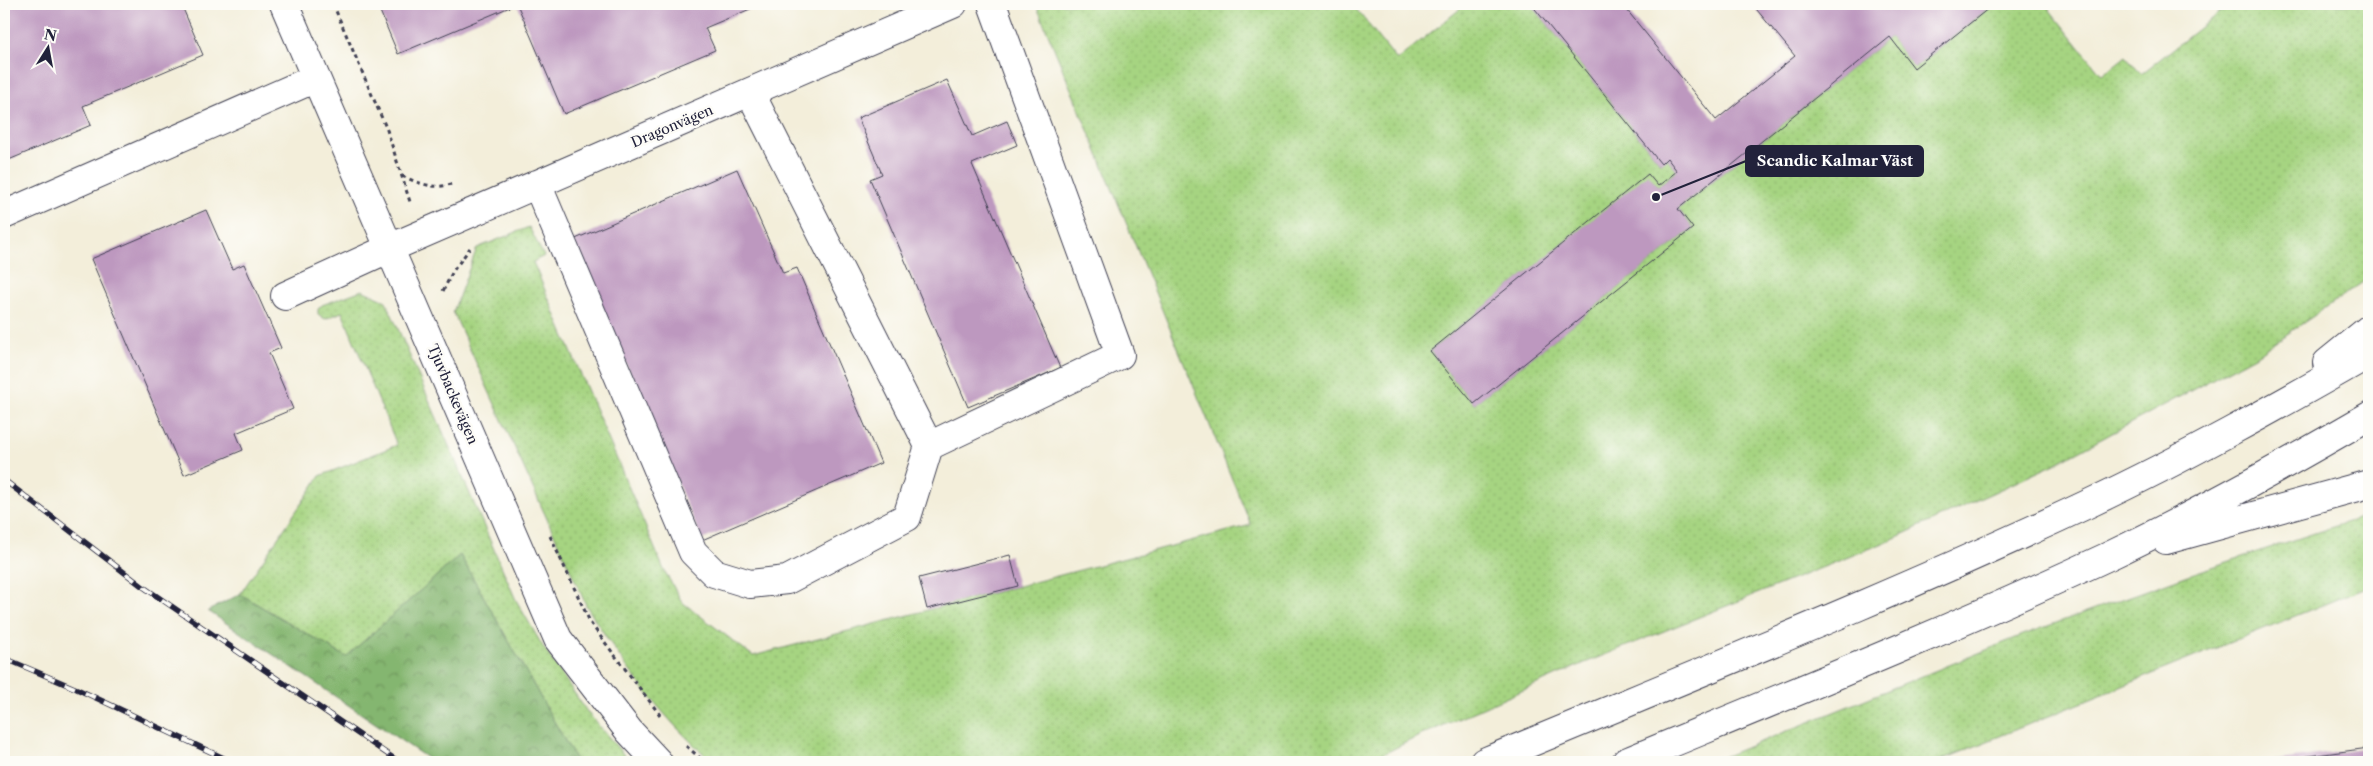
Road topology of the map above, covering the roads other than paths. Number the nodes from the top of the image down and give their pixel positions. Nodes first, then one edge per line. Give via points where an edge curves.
1 (284, 4) edge
2 (953, 4) edge
3 (992, 4) edge
4 (316, 78) junction
5 (750, 92) junction
6 (537, 184) junction
7 (4, 215) edge
8 (390, 248) junction
9 (285, 296) dead end
10 (2369, 329) edge
11 (2369, 354) edge
12 (2261, 415) junction
13 (2369, 416) edge
14 (929, 446) junction
15 (2369, 484) edge
16 (2112, 554) junction
17 (658, 762) edge
18 (1484, 762) edge
19 (1626, 762) edge

1 - 4 main road, Tjuvbackevägen
2 - 5 main road, Dragonvägen
3 - 14 main road via 1120,355
4 - 7 main road
4 - 8 main road, Tjuvbackevägen
5 - 6 main road, Dragonvägen
5 - 14 main road
6 - 8 main road, Dragonvägen
6 - 14 main road via 693,552 714,573 750,584 787,580 907,517
8 - 9 main road, Dragonvägen
8 - 17 main road, Tjuvbackevägen via 558,638 629,732
10 - 12 main road
11 - 12 main road
12 - 18 main road via 2096,500 1974,557
13 - 16 main road via 2286,465
15 - 16 main road
16 - 19 main road via 1828,679

